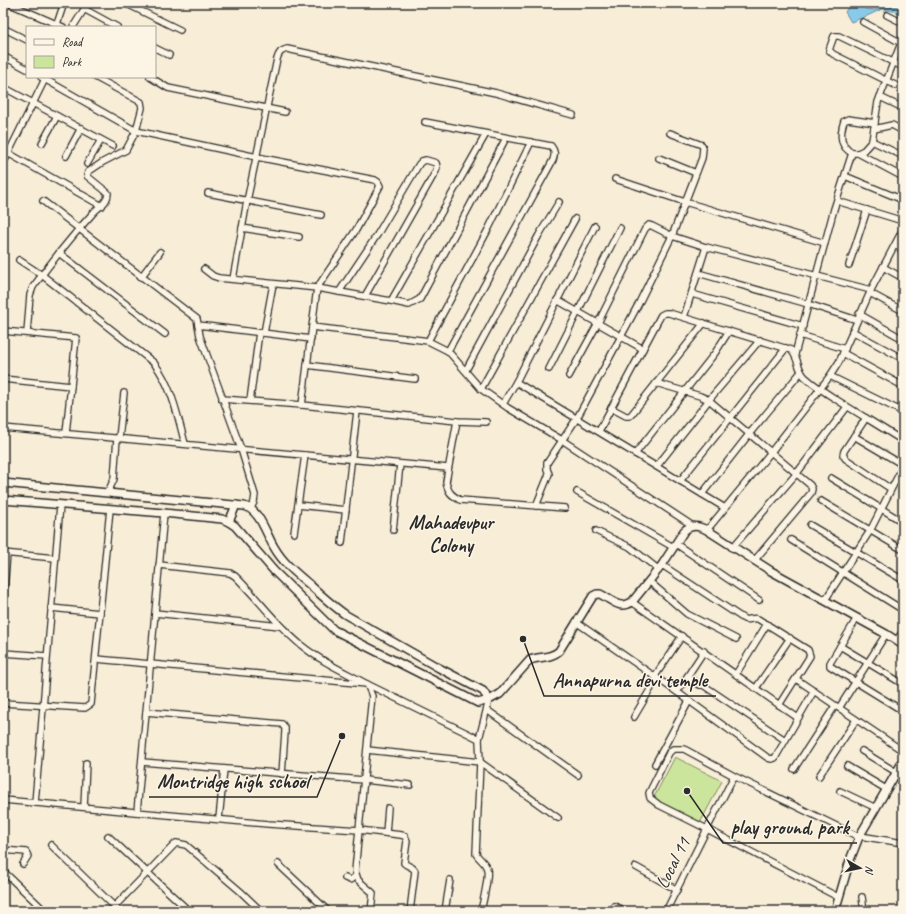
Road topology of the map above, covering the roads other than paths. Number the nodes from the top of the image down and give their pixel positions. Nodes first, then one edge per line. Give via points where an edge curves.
1 (8, 3) edge
2 (64, 3) edge
3 (88, 3) edge
4 (125, 3) edge
5 (84, 9) junction
6 (887, 15) dead end
7 (863, 22) dead end
8 (903, 23) edge
9 (57, 24) junction
10 (61, 26) edge
11 (74, 26) edge
12 (115, 26) edge
13 (3, 28) edge
14 (180, 30) dead end
15 (26, 40) edge
16 (902, 42) edge
17 (156, 49) edge
18 (168, 55) dead end
19 (3, 56) edge
20 (894, 62) junction
21 (903, 67) edge
22 (26, 68) edge
23 (44, 78) edge
24 (97, 78) edge
25 (152, 78) edge
26 (886, 81) junction
27 (3, 87) edge
28 (903, 89) edge
29 (880, 97) junction
30 (33, 103) junction
31 (267, 108) junction
32 (903, 108) edge
33 (285, 112) dead end
34 (573, 115) dead end
35 (57, 116) junction
36 (425, 122) dead end
37 (874, 126) junction
38 (81, 128) junction
39 (136, 131) junction
40 (903, 131) edge
41 (670, 133) dead end
42 (486, 134) junction
43 (506, 138) junction
44 (101, 140) junction
45 (872, 141) junction
46 (531, 142) junction
47 (42, 143) dead end
48 (113, 146) dead end
49 (8, 153) junction
50 (855, 153) junction
51 (66, 156) dead end
52 (903, 156) edge
53 (257, 157) junction
54 (659, 158) dead end
55 (5, 160) dead end
56 (87, 164) dead end
57 (696, 173) junction
58 (845, 176) junction
59 (903, 177) edge
60 (615, 179) dead end
61 (208, 193) dead end
62 (903, 200) edge
63 (43, 201) dead end
64 (247, 201) junction
65 (837, 201) junction
66 (559, 202) dead end
67 (685, 202) junction
68 (102, 206) junction
69 (867, 210) junction
70 (321, 214) dead end
71 (575, 219) dead end
72 (903, 221) edge
73 (595, 226) dead end
74 (242, 228) junction
75 (620, 228) dead end
76 (79, 229) junction
77 (903, 229) edge
78 (672, 236) junction
79 (299, 237) dead end
80 (825, 243) junction
81 (895, 245) junction
82 (706, 247) junction
83 (903, 250) edge
84 (160, 252) dead end
85 (59, 253) junction
86 (19, 260) dead end
87 (849, 265) dead end
88 (883, 267) junction
89 (204, 269) dead end
90 (698, 273) junction
91 (42, 275) junction
92 (816, 276) junction
93 (142, 277) junction
94 (903, 278) edge
95 (233, 279) junction
96 (273, 284) junction
97 (317, 288) junction
98 (870, 291) junction
99 (340, 292) junction
100 (692, 294) junction
101 (365, 296) junction
102 (557, 300) junction
103 (392, 301) junction
104 (808, 304) junction
105 (578, 311) junction
106 (903, 311) edge
107 (684, 317) junction
108 (858, 317) junction
109 (598, 323) junction
110 (704, 323) junction
111 (198, 324) junction
112 (802, 326) junction
113 (312, 327) junction
114 (3, 331) edge
115 (729, 331) junction
116 (852, 331) junction
117 (27, 333) junction
118 (262, 333) junction
119 (165, 334) dead end
120 (800, 335) junction
121 (622, 336) junction
122 (311, 339) junction
123 (903, 339) edge
124 (760, 340) junction
125 (428, 341) junction
126 (643, 348) junction
127 (786, 348) junction
128 (448, 351) junction
129 (844, 351) junction
130 (795, 354) junction
131 (903, 359) edge
132 (307, 365) junction
133 (550, 369) dead end
134 (466, 370) junction
135 (801, 372) junction
136 (569, 376) dead end
137 (830, 376) junction
138 (414, 378) dead end
139 (3, 379) edge
140 (516, 382) junction
141 (656, 384) junction
142 (71, 386) junction
143 (903, 386) edge
144 (481, 389) junction
145 (820, 389) junction
146 (685, 392) junction
147 (124, 393) dead end
148 (222, 399) junction
149 (709, 400) junction
150 (250, 401) junction
151 (502, 404) junction
152 (302, 405) junction
153 (847, 407) junction
154 (611, 408) junction
155 (357, 411) junction
156 (903, 412) edge
157 (731, 417) junction
158 (577, 418) junction
159 (866, 418) junction
160 (457, 421) junction
161 (486, 422) dead end
162 (3, 428) edge
163 (599, 431) junction
164 (66, 434) junction
165 (750, 434) junction
166 (854, 436) junction
167 (118, 438) junction
168 (562, 440) junction
169 (903, 441) edge
170 (185, 444) junction
171 (241, 449) junction
172 (772, 452) junction
173 (636, 454) junction
174 (304, 455) junction
175 (352, 460) junction
176 (400, 464) junction
177 (657, 466) junction
178 (903, 466) edge
179 (448, 468) junction
180 (797, 473) junction
181 (831, 478) dead end
182 (680, 481) junction
183 (3, 483) edge
184 (891, 489) junction
185 (108, 492) junction
186 (577, 492) dead end
187 (702, 494) junction
188 (3, 500) edge
189 (821, 501) dead end
190 (60, 505) junction
191 (236, 505) junction
192 (298, 505) junction
193 (536, 506) junction
194 (251, 508) junction
195 (565, 508) dead end
196 (725, 508) junction
197 (110, 509) junction
198 (346, 510) junction
199 (881, 510) junction
200 (164, 513) junction
201 (229, 522) junction
202 (903, 522) edge
203 (810, 525) dead end
204 (693, 526) junction
205 (393, 530) dead end
206 (706, 530) junction
207 (596, 531) dead end
208 (870, 531) junction
209 (294, 533) dead end
210 (791, 540) dead end
211 (342, 543) dead end
212 (674, 546) junction
213 (732, 548) junction
214 (903, 550) edge
215 (856, 553) junction
216 (5, 554) edge
217 (55, 558) junction
218 (754, 560) junction
219 (159, 565) junction
220 (661, 568) junction
221 (843, 572) junction
222 (903, 580) edge
223 (650, 582) junction
224 (759, 600) dead end
225 (825, 600) junction
226 (632, 602) junction
227 (3, 603) edge
228 (51, 608) junction
229 (903, 610) edge
230 (100, 613) junction
231 (155, 613) junction
232 (857, 618) junction
233 (576, 622) junction
234 (767, 624) junction
235 (280, 626) junction
236 (903, 631) edge
237 (886, 634) junction
238 (682, 636) junction
239 (790, 638) junction
240 (736, 639) dead end
241 (900, 643) edge
242 (840, 646) junction
243 (704, 651) junction
244 (3, 653) edge
245 (47, 656) junction
246 (96, 659) junction
247 (868, 663) junction
248 (150, 664) junction
249 (736, 674) junction
250 (656, 677) junction
251 (687, 677) junction
252 (796, 679) junction
253 (856, 682) junction
254 (367, 684) junction
255 (903, 684) edge
256 (756, 688) junction
257 (814, 691) junction
258 (677, 692) junction
259 (489, 700) junction
260 (689, 701) junction
261 (3, 703) edge
262 (779, 705) junction
263 (43, 706) junction
264 (837, 707) junction
265 (487, 710) junction
266 (903, 710) edge
267 (146, 712) junction
268 (634, 716) dead end
269 (798, 718) junction
270 (856, 720) junction
271 (479, 739) junction
272 (785, 740) junction
273 (367, 750) junction
274 (862, 751) dead end
275 (903, 751) edge
276 (142, 762) junction
277 (480, 762) junction
278 (86, 763) dead end
279 (903, 763) edge
280 (655, 764) dead end
281 (847, 766) dead end
282 (224, 769) junction
283 (794, 769) dead end
284 (896, 772) junction
285 (282, 774) junction
286 (578, 775) dead end
287 (734, 776) junction
288 (819, 776) dead end
289 (364, 780) junction
290 (410, 785) dead end
291 (886, 789) junction
292 (840, 791) dead end
293 (3, 800) edge
294 (35, 802) junction
295 (84, 807) junction
296 (388, 808) dead end
297 (876, 808) junction
298 (137, 812) junction
299 (558, 818) dead end
300 (220, 819) junction
301 (707, 829) junction
302 (359, 830) junction
303 (386, 833) junction
304 (108, 836) dead end
305 (860, 836) junction
306 (903, 843) edge
307 (51, 845) dead end
308 (3, 850) edge
309 (23, 864) dead end
310 (278, 864) dead end
311 (636, 867) dead end
312 (3, 871) edge
313 (147, 873) junction
314 (356, 876) junction
315 (345, 878) dead end
316 (450, 880) dead end
317 (676, 890) junction
318 (838, 897) junction
319 (862, 898) dead end
320 (115, 906) junction
321 (614, 906) dead end
322 (45, 911) edge
323 (119, 911) edge
324 (189, 911) edge
325 (261, 911) edge
326 (328, 911) edge
327 (371, 911) edge
328 (410, 911) edge
329 (445, 911) edge
330 (481, 911) edge
331 (624, 911) edge
332 (666, 911) edge
333 (835, 911) edge
334 (864, 911) edge

1 - 9 street
2 - 9 street
3 - 5 street
4 - 14 street
5 - 11 street
5 - 12 street
6 - 8 street
7 - 16 street
9 - 10 street
13 - 15 street
16 - 20 street
17 - 18 street
19 - 22 street
20 - 21 street
20 - 26 street
20 - 26 street via 834,36 829,50 833,54
23 - 30 street
23 - 39 street
24 - 39 street via 141,102 142,108
25 - 31 street via 168,88
26 - 28 street
26 - 29 street
27 - 30 street
29 - 32 street
29 - 37 street
30 - 35 street
30 - 49 street
31 - 33 street
31 - 34 street via 279,53 287,49 496,94
31 - 53 street
35 - 38 street
35 - 47 street
36 - 42 street
37 - 40 street via 892,124
37 - 45 street
37 - 50 street via 848,119 844,121 841,142 844,147
38 - 44 street
38 - 51 street
39 - 53 street
39 - 68 street via 126,150 87,174 108,193
41 - 57 street via 704,148
42 - 43 street
42 - 103 street
43 - 46 street
43 - 103 street via 420,299 409,305
44 - 48 street
44 - 56 street
45 - 50 street via 864,150
45 - 52 street
46 - 125 street via 489,228
46 - 128 street via 551,146 555,154 553,160
49 - 55 street
49 - 68 street
50 - 58 street
50 - 59 street
53 - 64 street
53 - 97 street via 375,180 380,184 356,230
54 - 57 street
57 - 67 street
58 - 62 street
58 - 65 street
60 - 67 street
61 - 64 street
63 - 76 street
64 - 70 street
64 - 74 street
65 - 69 street
65 - 80 street
66 - 134 street
67 - 78 street
67 - 80 street
68 - 76 street
69 - 72 street
69 - 87 street
71 - 144 street
73 - 102 street
74 - 79 street
74 - 95 street
75 - 105 street
76 - 85 street
76 - 93 street
77 - 81 street
78 - 82 street
78 - 109 street via 648,225
78 - 121 street
80 - 92 street
81 - 83 street
81 - 88 street
82 - 90 street
82 - 92 street
84 - 93 street
85 - 91 street
85 - 119 street
86 - 91 street
88 - 94 street
88 - 98 street
89 - 95 street via 213,276
90 - 100 street
90 - 104 street
91 - 117 street via 30,295
91 - 170 street via 154,363 168,386
92 - 98 street
92 - 104 street
93 - 111 street via 197,320
95 - 96 street
96 - 97 street
96 - 118 street
97 - 99 street
97 - 113 street
98 - 106 street
98 - 108 street
99 - 101 street
99 - 101 street via 419,164 426,160 436,163 436,171
100 - 107 street
100 - 112 street
101 - 103 street
102 - 105 street
102 - 140 street
104 - 108 street
104 - 112 street
105 - 109 street
105 - 133 street
107 - 110 street
107 - 126 street via 665,312
108 - 116 street
108 - 123 street
109 - 121 street
109 - 136 street
110 - 115 street
110 - 141 street
111 - 118 street
111 - 148 street
112 - 120 street
113 - 122 street
113 - 125 street
114 - 117 street
115 - 124 street
115 - 146 street
116 - 129 street
116 - 131 street
117 - 142 street via 76,338
118 - 122 street
118 - 150 street
120 - 129 street
120 - 130 street
121 - 126 street
121 - 158 street
122 - 132 street
124 - 127 street
124 - 149 street
125 - 128 street
126 - 154 street
127 - 130 street
127 - 157 street
128 - 134 street
129 - 137 street
129 - 143 street
130 - 135 street
132 - 138 street
132 - 152 street
134 - 144 street
135 - 145 street
135 - 165 street
137 - 145 street
137 - 156 street
139 - 142 street
140 - 151 street
140 - 158 street
141 - 146 street
141 - 154 street via 628,416
142 - 164 street
144 - 151 street
145 - 153 street
145 - 172 street
146 - 149 street
146 - 173 street
147 - 167 street
148 - 150 street
148 - 171 street
149 - 157 street
149 - 177 street
150 - 152 street
151 - 168 street
152 - 155 street
153 - 159 street
153 - 180 street
154 - 163 street
155 - 160 street
155 - 175 street
157 - 165 street
157 - 182 street
158 - 163 street
158 - 168 street
159 - 166 street
159 - 169 street
160 - 161 street
160 - 179 street
162 - 164 street
163 - 173 street
164 - 167 street
165 - 172 street
165 - 187 street
166 - 178 street
166 - 184 street via 843,455
167 - 170 street
167 - 185 street via 114,479
168 - 193 street via 547,463 549,474
168 - 204 street
170 - 171 street
171 - 174 street
171 - 194 street via 255,495
172 - 180 street
172 - 196 street
173 - 177 street
174 - 175 street
174 - 192 street
175 - 176 street
175 - 198 street
176 - 179 street
176 - 205 street
177 - 182 street
178 - 184 street
179 - 193 street via 447,490 460,500
180 - 213 street
180 - 218 street via 810,485 811,493
181 - 199 street
182 - 187 street
183 - 185 street
184 - 199 street
185 - 191 street
186 - 212 street
187 - 196 street
188 - 190 street
189 - 208 street
190 - 197 street
190 - 217 street
191 - 194 street
191 - 201 street
192 - 198 street
192 - 209 street
193 - 195 street
194 - 259 street via 282,559 335,607 482,691
196 - 206 street
197 - 200 street
197 - 230 street
198 - 211 street
199 - 202 street
199 - 208 street
200 - 201 street via 222,519
200 - 219 street
201 - 259 street via 334,630 473,701 478,703
203 - 215 street
204 - 206 street via 700,526
204 - 212 street via 684,531
206 - 213 street
207 - 220 street via 630,547
208 - 214 street
208 - 215 street
210 - 221 street
212 - 220 street
212 - 224 street
213 - 218 street
215 - 221 street
215 - 222 street
216 - 217 street
216 - 227 street
217 - 228 street
218 - 225 street
219 - 231 street
219 - 235 street via 230,573 236,576
220 - 223 street
220 - 234 street via 744,619 756,618
221 - 225 street
221 - 229 street
223 - 226 street
223 - 240 street via 687,614
225 - 232 street
226 - 233 street via 622,606 597,594 590,599
226 - 238 street
228 - 230 street
228 - 245 street
230 - 246 street
231 - 235 street
231 - 248 street
232 - 237 street
232 - 242 street
233 - 250 street
233 - 259 street via 554,656 530,660 500,694
234 - 239 street
234 - 249 street
235 - 254 street via 309,652
236 - 241 street
237 - 241 street
237 - 247 street
238 - 243 street
238 - 250 street
239 - 252 street via 810,652
239 - 256 street
242 - 247 street
242 - 253 street via 830,666
243 - 249 street
243 - 251 street
244 - 245 street
245 - 263 street
246 - 248 street
246 - 263 street via 91,704 85,708
247 - 253 street
247 - 255 street
248 - 254 street
248 - 267 street
249 - 256 street
250 - 258 street
250 - 268 street
251 - 258 street
251 - 272 street
252 - 257 street
252 - 262 street
253 - 264 street
253 - 266 street
254 - 271 street
254 - 273 street via 372,696
256 - 262 street
257 - 264 street
257 - 269 street
258 - 260 street
259 - 265 street
260 - 272 street via 768,758 776,758
260 - 280 street
261 - 263 street
262 - 269 street
263 - 294 street
264 - 270 street
264 - 283 street
265 - 271 street
265 - 286 street
267 - 276 street
267 - 285 street via 282,724 286,732
269 - 272 street
270 - 275 street
270 - 288 street
271 - 277 street
273 - 277 street
273 - 289 street
274 - 284 street
276 - 282 street
276 - 298 street
277 - 299 street
277 - 330 street via 476,854 485,865 488,874
278 - 295 street
279 - 284 street
281 - 291 street
282 - 285 street
282 - 300 street
284 - 291 street
285 - 289 street
287 - 301 street, Local 11
287 - 301 street via 684,749 673,749 669,753 649,793 650,798
287 - 305 street
289 - 290 street
289 - 302 street
291 - 297 street
292 - 297 street
293 - 294 street
294 - 295 street
295 - 298 street
296 - 303 street
297 - 305 street
298 - 300 street
300 - 302 street
301 - 317 street, Local 11
301 - 318 street, Local 11
302 - 303 street
302 - 314 street
303 - 328 street via 406,838 404,863 415,871
304 - 313 street
305 - 306 street
305 - 318 street
307 - 320 street
308 - 309 street via 26,852 28,856
310 - 326 street
311 - 317 street
312 - 322 street
313 - 320 street
313 - 324 street
313 - 325 street via 176,843 182,844
314 - 315 street via 350,880
314 - 327 street via 373,893
316 - 329 street
317 - 332 street, Local 11
318 - 333 street
319 - 334 street
320 - 323 street
321 - 331 street

